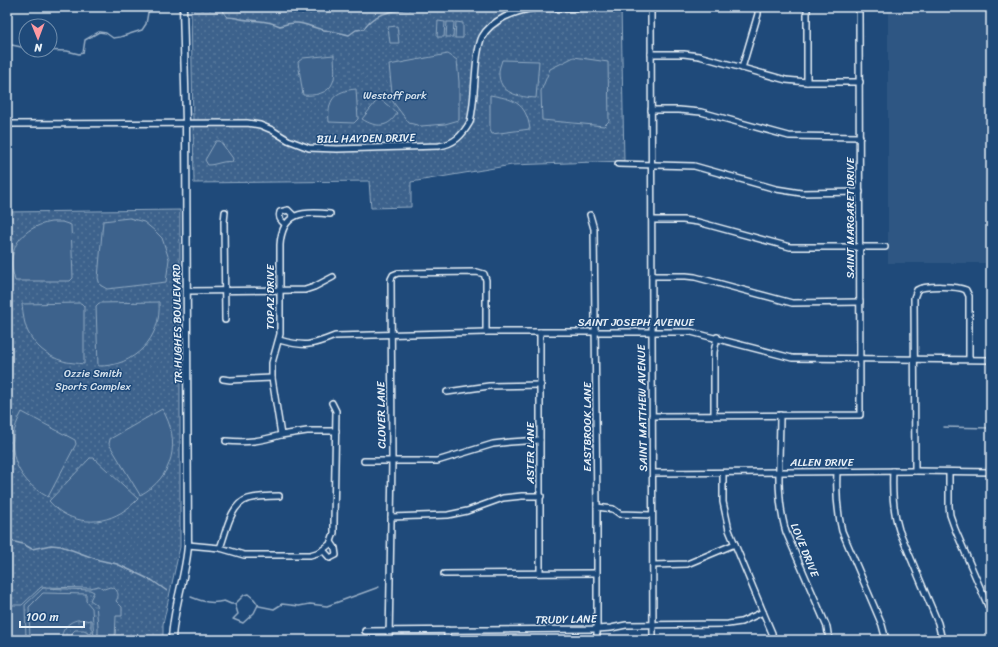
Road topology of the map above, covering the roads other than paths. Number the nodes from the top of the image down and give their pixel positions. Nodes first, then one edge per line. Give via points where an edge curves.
1 (183, 7) edge
2 (651, 7) edge
3 (758, 7) edge
4 (807, 7) edge
5 (859, 7) edge
6 (651, 54) junction
7 (742, 68) junction
8 (807, 82) junction
9 (860, 82) junction
10 (651, 110) junction
11 (186, 123) junction
12 (7, 124) edge
13 (860, 137) junction
14 (618, 164) dead end
15 (651, 165) junction
16 (860, 192) junction
17 (225, 212) dead end
18 (330, 214) dead end
19 (590, 214) dead end
20 (294, 216) junction
21 (652, 220) junction
22 (285, 224) junction
23 (885, 246) dead end
24 (860, 248) junction
25 (652, 276) junction
26 (333, 277) dead end
27 (224, 290) junction
28 (281, 290) junction
29 (187, 291) junction
30 (860, 302) junction
31 (225, 320) dead end
32 (596, 331) junction
33 (652, 331) junction
34 (486, 332) junction
35 (540, 332) junction
36 (390, 334) junction
37 (717, 337) junction
38 (279, 340) junction
39 (860, 358) junction
40 (915, 358) junction
41 (969, 360) junction
42 (991, 360) edge
43 (272, 378) junction
44 (223, 379) dead end
45 (541, 386) junction
46 (447, 392) dead end
47 (332, 403) dead end
48 (780, 415) junction
49 (652, 416) junction
50 (714, 416) junction
51 (336, 431) junction
52 (281, 435) junction
53 (540, 440) junction
54 (226, 441) dead end
55 (364, 461) dead end
56 (392, 461) junction
57 (892, 471) junction
58 (915, 471) junction
59 (779, 472) junction
60 (837, 472) junction
61 (949, 472) junction
62 (991, 472) edge
63 (653, 473) junction
64 (723, 473) junction
65 (279, 496) dead end
66 (541, 496) junction
67 (597, 507) junction
68 (652, 515) junction
69 (391, 517) junction
70 (331, 542) junction
71 (188, 544) junction
72 (735, 544) junction
73 (220, 548) junction
74 (323, 550) junction
75 (653, 565) junction
76 (540, 573) junction
77 (596, 573) junction
78 (444, 574) dead end
79 (763, 612) junction
80 (991, 613) edge
81 (653, 625) junction
82 (597, 629) junction
83 (447, 630) junction
84 (366, 631) dead end
85 (389, 631) junction
86 (172, 640) edge
87 (389, 640) edge
88 (447, 640) edge
89 (597, 640) edge
90 (653, 640) edge
91 (773, 640) edge
92 (830, 640) edge
93 (886, 640) edge
94 (942, 640) edge

1 - 11 main road, TR HUGHES BOULEVARD
2 - 6 street, SAINT MATTHEW AVENUE
2 - 11 street, BILL HAYDEN DRIVE via 534,8 511,14 492,26 482,37 478,53 470,122 459,138 447,145 319,149 298,145 260,125
3 - 7 street
4 - 8 street
5 - 9 street, SAINT MARGARET DRIVE
6 - 7 street via 699,56
6 - 10 street, SAINT MATTHEW AVENUE
7 - 8 street via 786,80
8 - 9 street
9 - 13 street, SAINT MARGARET DRIVE
10 - 13 street via 701,112 789,136
10 - 15 street, SAINT MATTHEW AVENUE
11 - 12 street, BILL HAYDEN DRIVE
11 - 29 main road, TR HUGHES BOULEVARD
13 - 16 street, SAINT MARGARET DRIVE
14 - 15 street
15 - 16 street via 694,166 801,193
15 - 21 street, SAINT MATTHEW AVENUE
16 - 24 street, SAINT MARGARET DRIVE
17 - 27 street
18 - 20 street, TOPAZ DRIVE via 305,213
19 - 32 street, EASTBROOK LANE via 594,229
20 - 22 street
20 - 22 street, TOPAZ DRIVE via 288,210 280,212 281,221
21 - 24 street via 698,222 790,247
21 - 25 street, SAINT MATTHEW AVENUE
22 - 28 street, TOPAZ DRIVE via 280,236
23 - 24 street
24 - 30 street, SAINT MARGARET DRIVE
25 - 30 street via 695,277 792,303
25 - 33 street, SAINT MATTHEW AVENUE
26 - 28 street via 309,288
27 - 28 street
27 - 29 street
27 - 31 street
28 - 38 street, TOPAZ DRIVE
29 - 71 main road, TR HUGHES BOULEVARD
30 - 39 street, SAINT MARGARET DRIVE
32 - 33 street, SAINT JOSEPH AVENUE
32 - 35 street, SAINT JOSEPH AVENUE
32 - 67 street, EASTBROOK LANE
33 - 37 street, SAINT JOSEPH AVENUE via 691,332
33 - 49 street, SAINT MATTHEW AVENUE
34 - 35 street, SAINT JOSEPH AVENUE
34 - 36 street, SAINT JOSEPH AVENUE
34 - 36 street, CLOVER LANE via 484,274 398,273 393,275 390,283
35 - 45 street, ASTER LANE
36 - 38 street, SAINT JOSEPH AVENUE via 335,336 309,345
36 - 56 street, CLOVER LANE
37 - 39 street, SAINT JOSEPH AVENUE via 792,358
37 - 50 street via 714,352
38 - 43 street, TOPAZ DRIVE via 272,363
39 - 40 street, SAINT JOSEPH AVENUE
39 - 48 street, SAINT MARGARET DRIVE via 860,415
40 - 41 street, SAINT JOSEPH AVENUE
40 - 41 street via 914,298 917,290 924,287 959,287 966,290 969,296
40 - 58 street
41 - 42 street, SAINT JOSEPH AVENUE
43 - 44 street
43 - 52 street, TOPAZ DRIVE
45 - 46 street via 490,386
45 - 53 street, ASTER LANE
47 - 51 street via 336,411
48 - 50 street
48 - 59 street, LOVE DRIVE
49 - 50 street
49 - 63 street, SAINT MATTHEW AVENUE
51 - 52 street
51 - 70 street via 334,533
52 - 54 street via 260,441
53 - 56 street via 493,444 437,461
53 - 66 street, ASTER LANE
55 - 56 street
56 - 69 street, CLOVER LANE
57 - 58 street, ALLEN DRIVE
57 - 60 street, ALLEN DRIVE
57 - 94 street via 895,519 938,623
58 - 61 street, ALLEN DRIVE
59 - 60 street, ALLEN DRIVE
59 - 64 street, ALLEN DRIVE
59 - 92 street, LOVE DRIVE via 780,502 786,532
60 - 93 street via 836,499 842,531
61 - 62 street, ALLEN DRIVE
61 - 80 street via 950,515
63 - 64 street, ALLEN DRIVE
63 - 68 street, SAINT MATTHEW AVENUE
64 - 72 street via 725,516
65 - 73 street via 260,496 238,504
66 - 69 street via 503,498 448,515
66 - 76 street, ASTER LANE
67 - 68 street via 613,509 620,514
67 - 77 street, EASTBROOK LANE
68 - 75 street, SAINT MATTHEW AVENUE
69 - 85 street, CLOVER LANE
70 - 74 street
70 - 74 street via 336,556 330,558
71 - 73 street
71 - 86 main road, TR HUGHES BOULEVARD
72 - 75 street via 687,564
72 - 79 street
73 - 74 street via 253,556 310,555
75 - 81 street, SAINT MATTHEW AVENUE
76 - 77 street
76 - 78 street
77 - 82 street, EASTBROOK LANE
79 - 81 street, TRUDY LANE via 741,622 728,624
79 - 91 street
81 - 82 street, TRUDY LANE
81 - 90 street, SAINT MATTHEW AVENUE
82 - 83 street, TRUDY LANE
82 - 89 street, EASTBROOK LANE
83 - 85 street, TRUDY LANE
83 - 88 street
84 - 85 street, TRUDY LANE
85 - 87 street, CLOVER LANE

